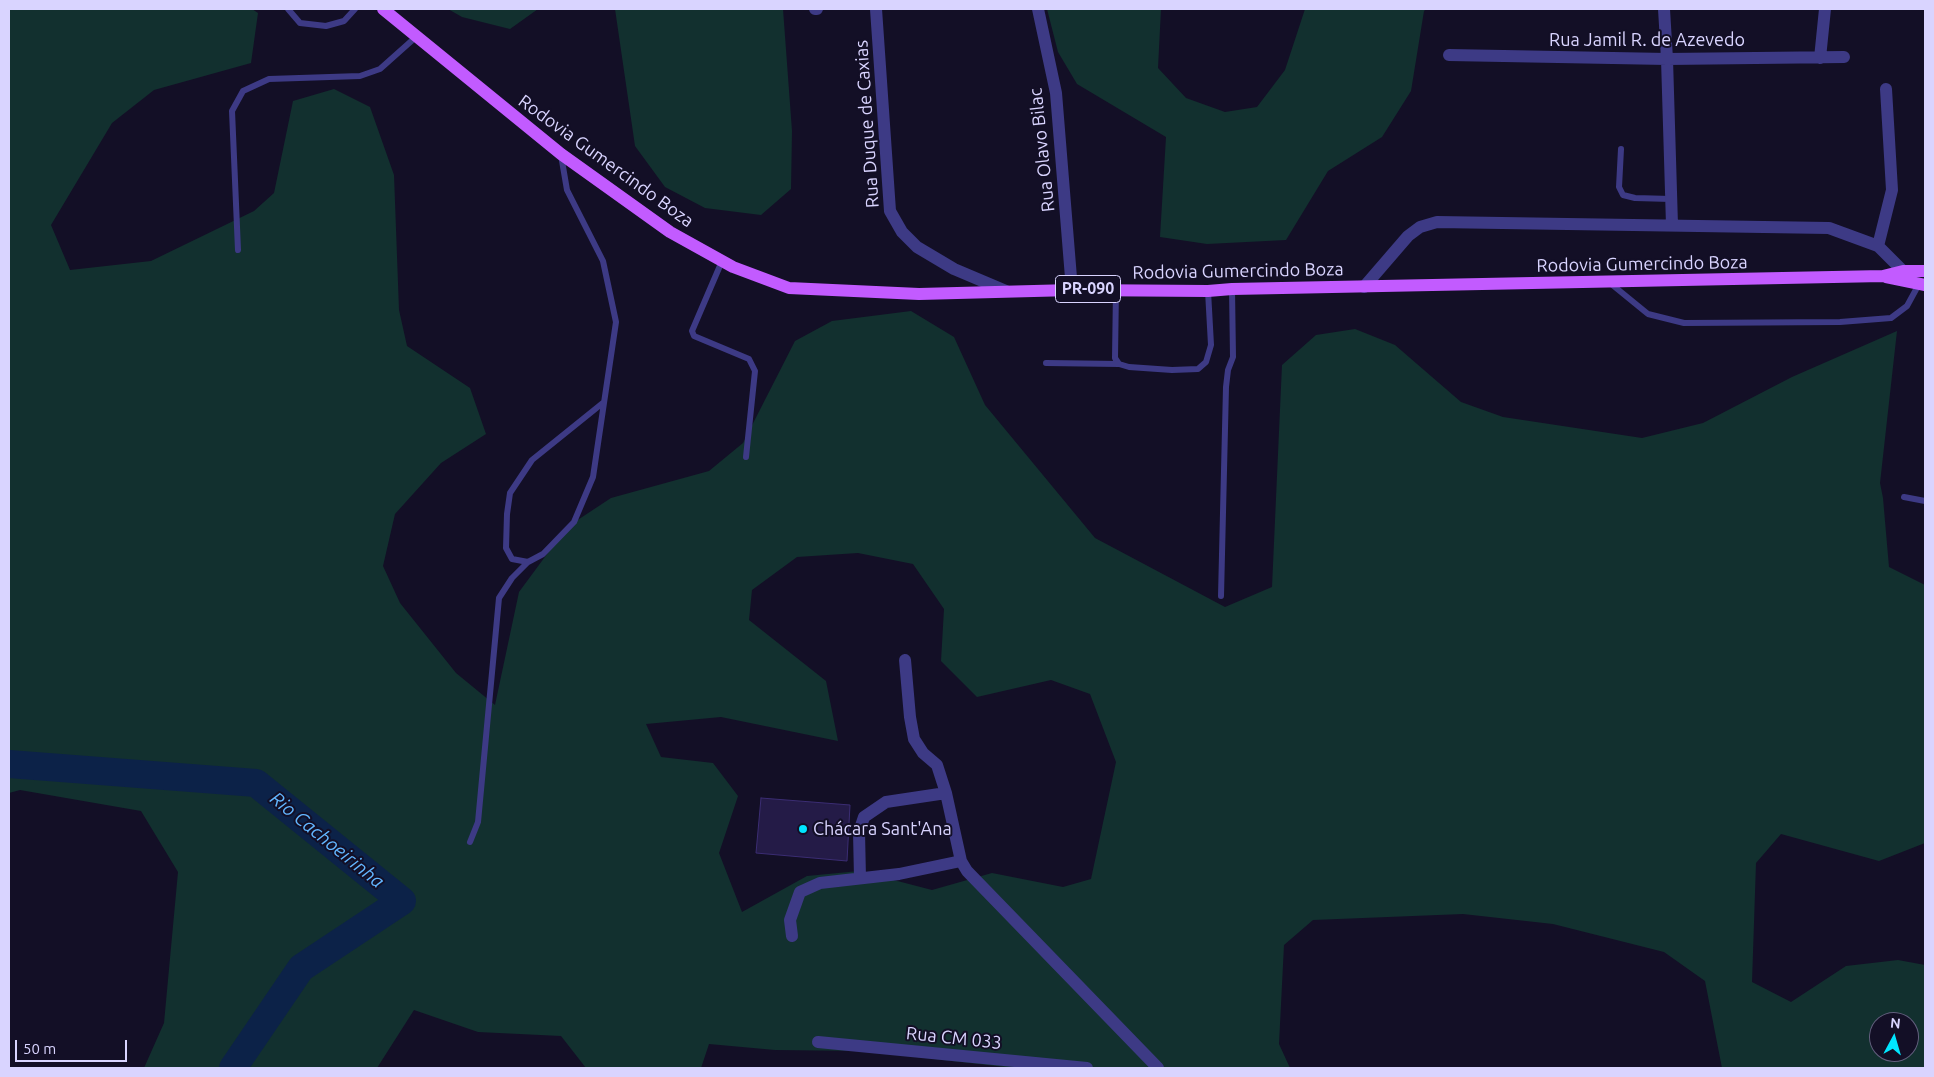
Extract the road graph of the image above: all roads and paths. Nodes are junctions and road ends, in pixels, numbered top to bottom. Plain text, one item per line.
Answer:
1 (288, 9) edge
2 (355, 9) edge
3 (383, 9) edge
4 (876, 9) edge
5 (1038, 9) edge
6 (1664, 9) edge
7 (1825, 9) edge
8 (417, 36) junction
9 (1449, 55) dead end
10 (1844, 57) dead end
11 (1820, 58) junction
12 (1667, 59) junction
13 (1886, 89) dead end
14 (1621, 149) dead end
15 (561, 154) junction
16 (1671, 199) junction
17 (1672, 225) junction
18 (1878, 246) junction
19 (238, 250) dead end
20 (722, 261) junction
21 (1925, 270) edge
22 (1903, 272) junction
23 (1883, 276) junction
24 (1610, 283) junction
25 (1922, 285) edge
26 (1364, 287) junction
27 (1116, 289) junction
28 (1232, 289) junction
29 (1072, 290) junction
30 (1006, 291) junction
31 (1208, 291) junction
32 (1046, 363) dead end
33 (1119, 364) junction
34 (604, 402) junction
35 (746, 457) dead end
36 (1904, 497) dead end
37 (1925, 501) edge
38 (528, 562) junction
39 (1221, 596) dead end
40 (905, 660) dead end
41 (946, 793) junction
42 (470, 842) dead end
43 (961, 861) junction
44 (860, 878) junction
45 (792, 936) dead end
46 (818, 1042) dead end
47 (1087, 1068) edge
48 (1158, 1068) edge

1 - 2 lane
3 - 8 main road, Rodovia Gumercindo Boza / PR-090
4 - 30 street, Rua Duque de Caxias
5 - 29 street, Rua Olavo Bilac
6 - 12 street
7 - 11 street
8 - 15 main road, Rodovia Gumercindo Boza / PR-090
8 - 19 lane
9 - 12 street, Rua Jamil R. de Azevedo
10 - 11 street, Rua Jamil R. de Azevedo
11 - 12 street, Rua Jamil R. de Azevedo
12 - 16 street
13 - 18 street
14 - 16 lane
15 - 20 main road, Rodovia Gumercindo Boza / PR-090
15 - 34 lane
16 - 17 street
17 - 18 street
17 - 26 street
18 - 22 street
20 - 30 main road, Rodovia Gumercindo Boza / PR-090
20 - 35 lane
21 - 22 main road, Rodovia Gumercindo Boza / PR-090
22 - 23 main road, Rodovia Gumercindo Boza / PR-090
23 - 24 main road, Rodovia Gumercindo Boza / PR-090
23 - 25 main road, Rodovia Gumercindo Boza / PR-090
24 - 25 lane
24 - 26 main road, Rodovia Gumercindo Boza / PR-090
26 - 28 main road, Rodovia Gumercindo Boza / PR-090
27 - 29 main road, Rodovia Gumercindo Boza / PR-090
27 - 31 main road, Rodovia Gumercindo Boza / PR-090
27 - 33 lane
28 - 31 main road, Rodovia Gumercindo Boza / PR-090
28 - 39 lane
29 - 30 main road, Rodovia Gumercindo Boza / PR-090
31 - 33 lane
32 - 33 lane
34 - 38 lane
34 - 38 lane
36 - 37 lane
38 - 42 lane
40 - 41 street
41 - 43 street
41 - 44 street
43 - 44 street
43 - 48 street
44 - 45 street
46 - 47 street, Rua CM 033

